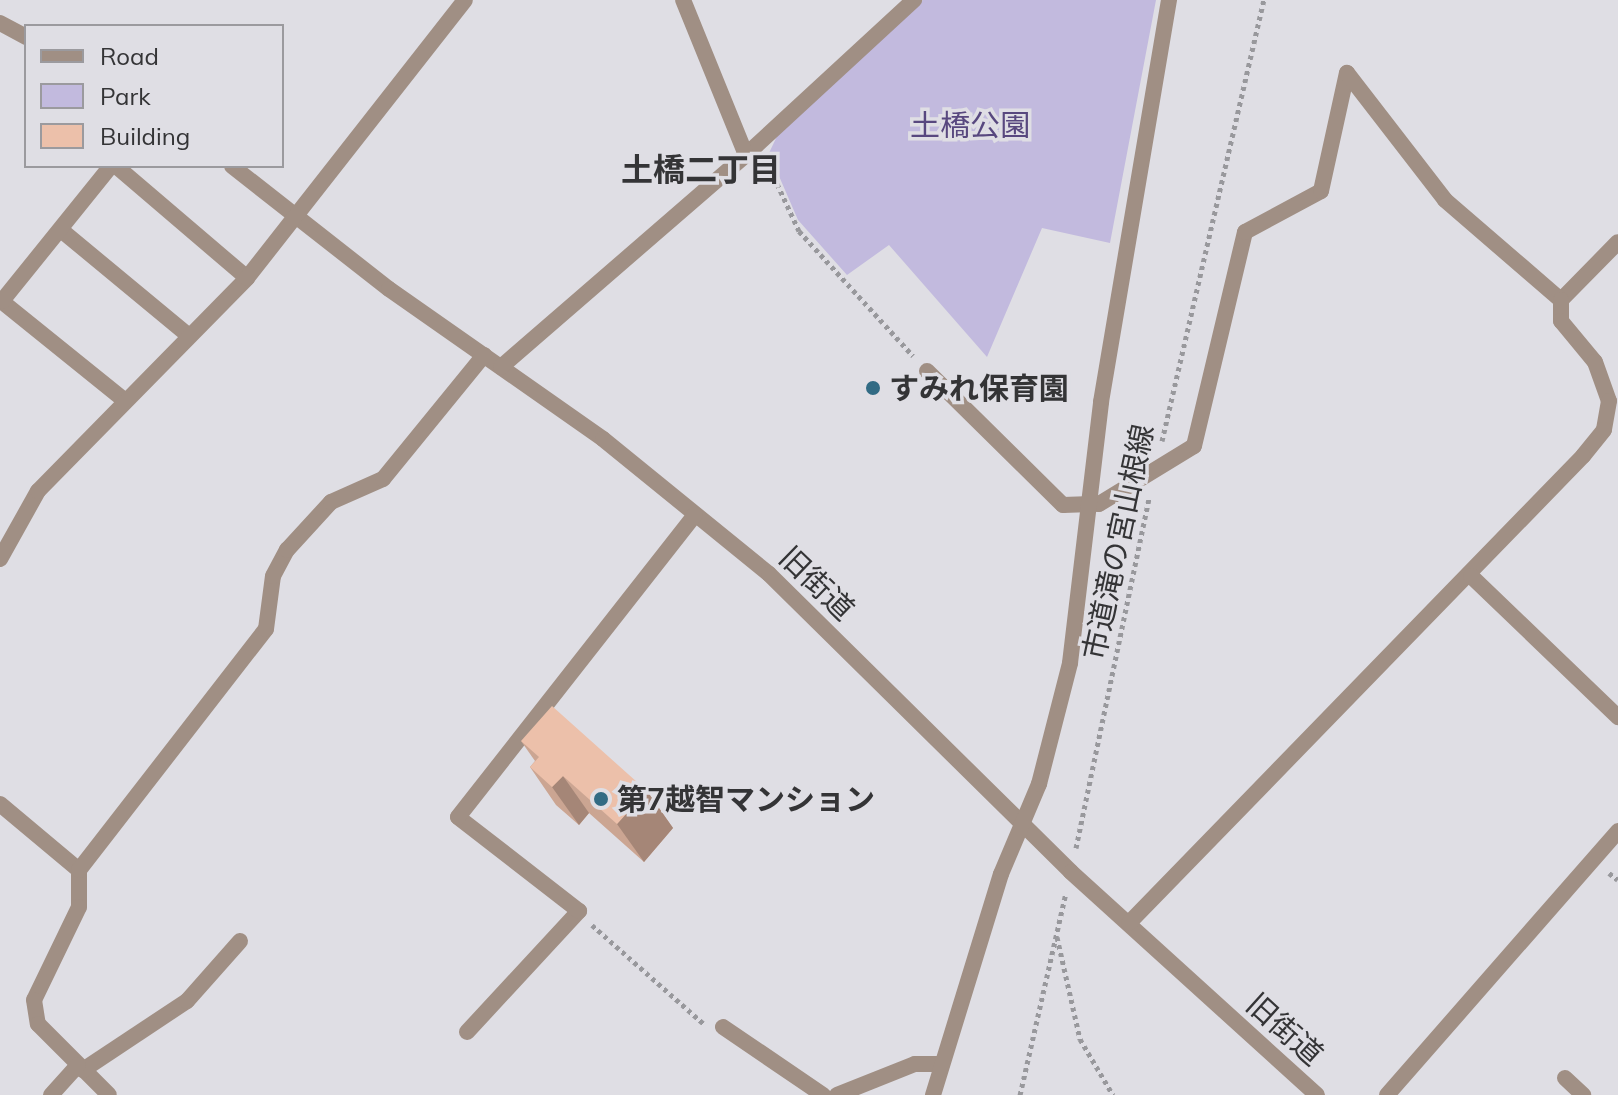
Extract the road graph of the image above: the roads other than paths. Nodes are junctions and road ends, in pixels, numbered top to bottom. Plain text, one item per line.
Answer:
1 (465, 0) edge
2 (683, 0) edge
3 (914, 0) edge
4 (1169, 0) edge
5 (0, 23) edge
6 (24, 36) edge
7 (746, 155) junction
8 (111, 168) edge
9 (115, 168) edge
10 (234, 168) edge
11 (296, 221) junction
12 (61, 230) junction
13 (1618, 242) edge
14 (247, 278) junction
15 (1561, 300) junction
16 (1, 301) edge
17 (189, 336) junction
18 (484, 355) junction
19 (501, 367) junction
20 (927, 371) road end
21 (124, 400) junction
22 (1088, 509) junction
23 (695, 515) junction
24 (0, 559) edge
25 (1471, 576) junction
26 (1618, 717) edge
27 (0, 804) edge
28 (1021, 821) junction
29 (1618, 831) edge
30 (79, 870) junction
31 (1129, 923) junction
32 (240, 941) dead end
33 (723, 1027) road end
34 (467, 1032) dead end
35 (942, 1064) junction
36 (81, 1068) junction
37 (1565, 1078) dead end
38 (51, 1095) edge
39 (109, 1095) edge
40 (823, 1095) edge
41 (837, 1095) edge
42 (933, 1095) edge
43 (1317, 1095) edge
44 (1387, 1095) edge
45 (1582, 1095) edge

1 - 11 street
2 - 7 street
3 - 7 street
4 - 22 street
5 - 6 street
7 - 19 street
8 - 12 street
9 - 14 street
10 - 11 street, 旧街道
11 - 14 street
11 - 18 street, 旧街道
12 - 16 street
12 - 17 street
13 - 15 street
14 - 17 street
15 - 22 street
15 - 25 street
16 - 21 street
17 - 21 street
18 - 19 street, 旧街道
18 - 30 street
19 - 23 street, 旧街道
20 - 22 street
21 - 24 street
22 - 28 street
23 - 28 street, 旧街道
23 - 34 street
25 - 26 street
25 - 31 street
27 - 30 street
28 - 31 street, 旧街道
28 - 35 street
29 - 44 street
30 - 36 street
31 - 43 street, 旧街道
32 - 36 street
33 - 40 street
35 - 41 street
35 - 42 street
36 - 38 street
36 - 39 street
37 - 45 street

